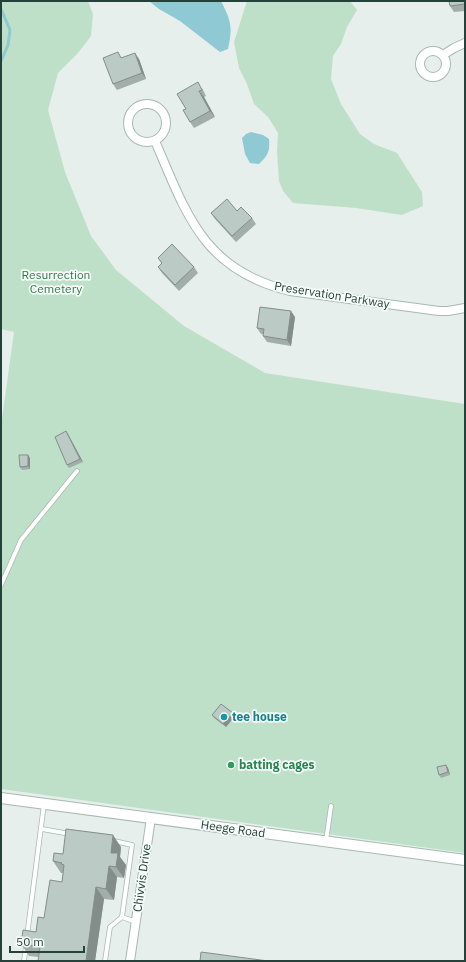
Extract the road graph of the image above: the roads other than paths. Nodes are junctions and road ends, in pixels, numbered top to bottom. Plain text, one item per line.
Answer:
1 (465, 42) edge
2 (443, 55) dead end
3 (155, 141) junction
4 (465, 308) edge
5 (76, 471) dead end
6 (1, 585) edge
7 (1, 798) edge
8 (44, 804) junction
9 (331, 806) dead end
10 (151, 818) junction
11 (42, 830) junction
12 (73, 835) edge
13 (112, 841) edge
14 (326, 842) junction
15 (465, 860) edge
16 (122, 917) junction
17 (136, 922) junction
18 (24, 961) edge
19 (105, 961) edge
20 (130, 961) edge

1 - 2 street
3 - 3 street
3 - 4 street, Preservation Parkway
5 - 6 lane
7 - 8 street, Heege Road
8 - 10 street, Heege Road
8 - 11 lane
9 - 14 lane
10 - 14 street, Heege Road
10 - 17 street, Chivvis Drive
11 - 12 lane
11 - 18 lane
13 - 16 lane
14 - 15 street, Heege Road
16 - 17 lane
16 - 19 lane
17 - 20 street, Chivvis Drive

